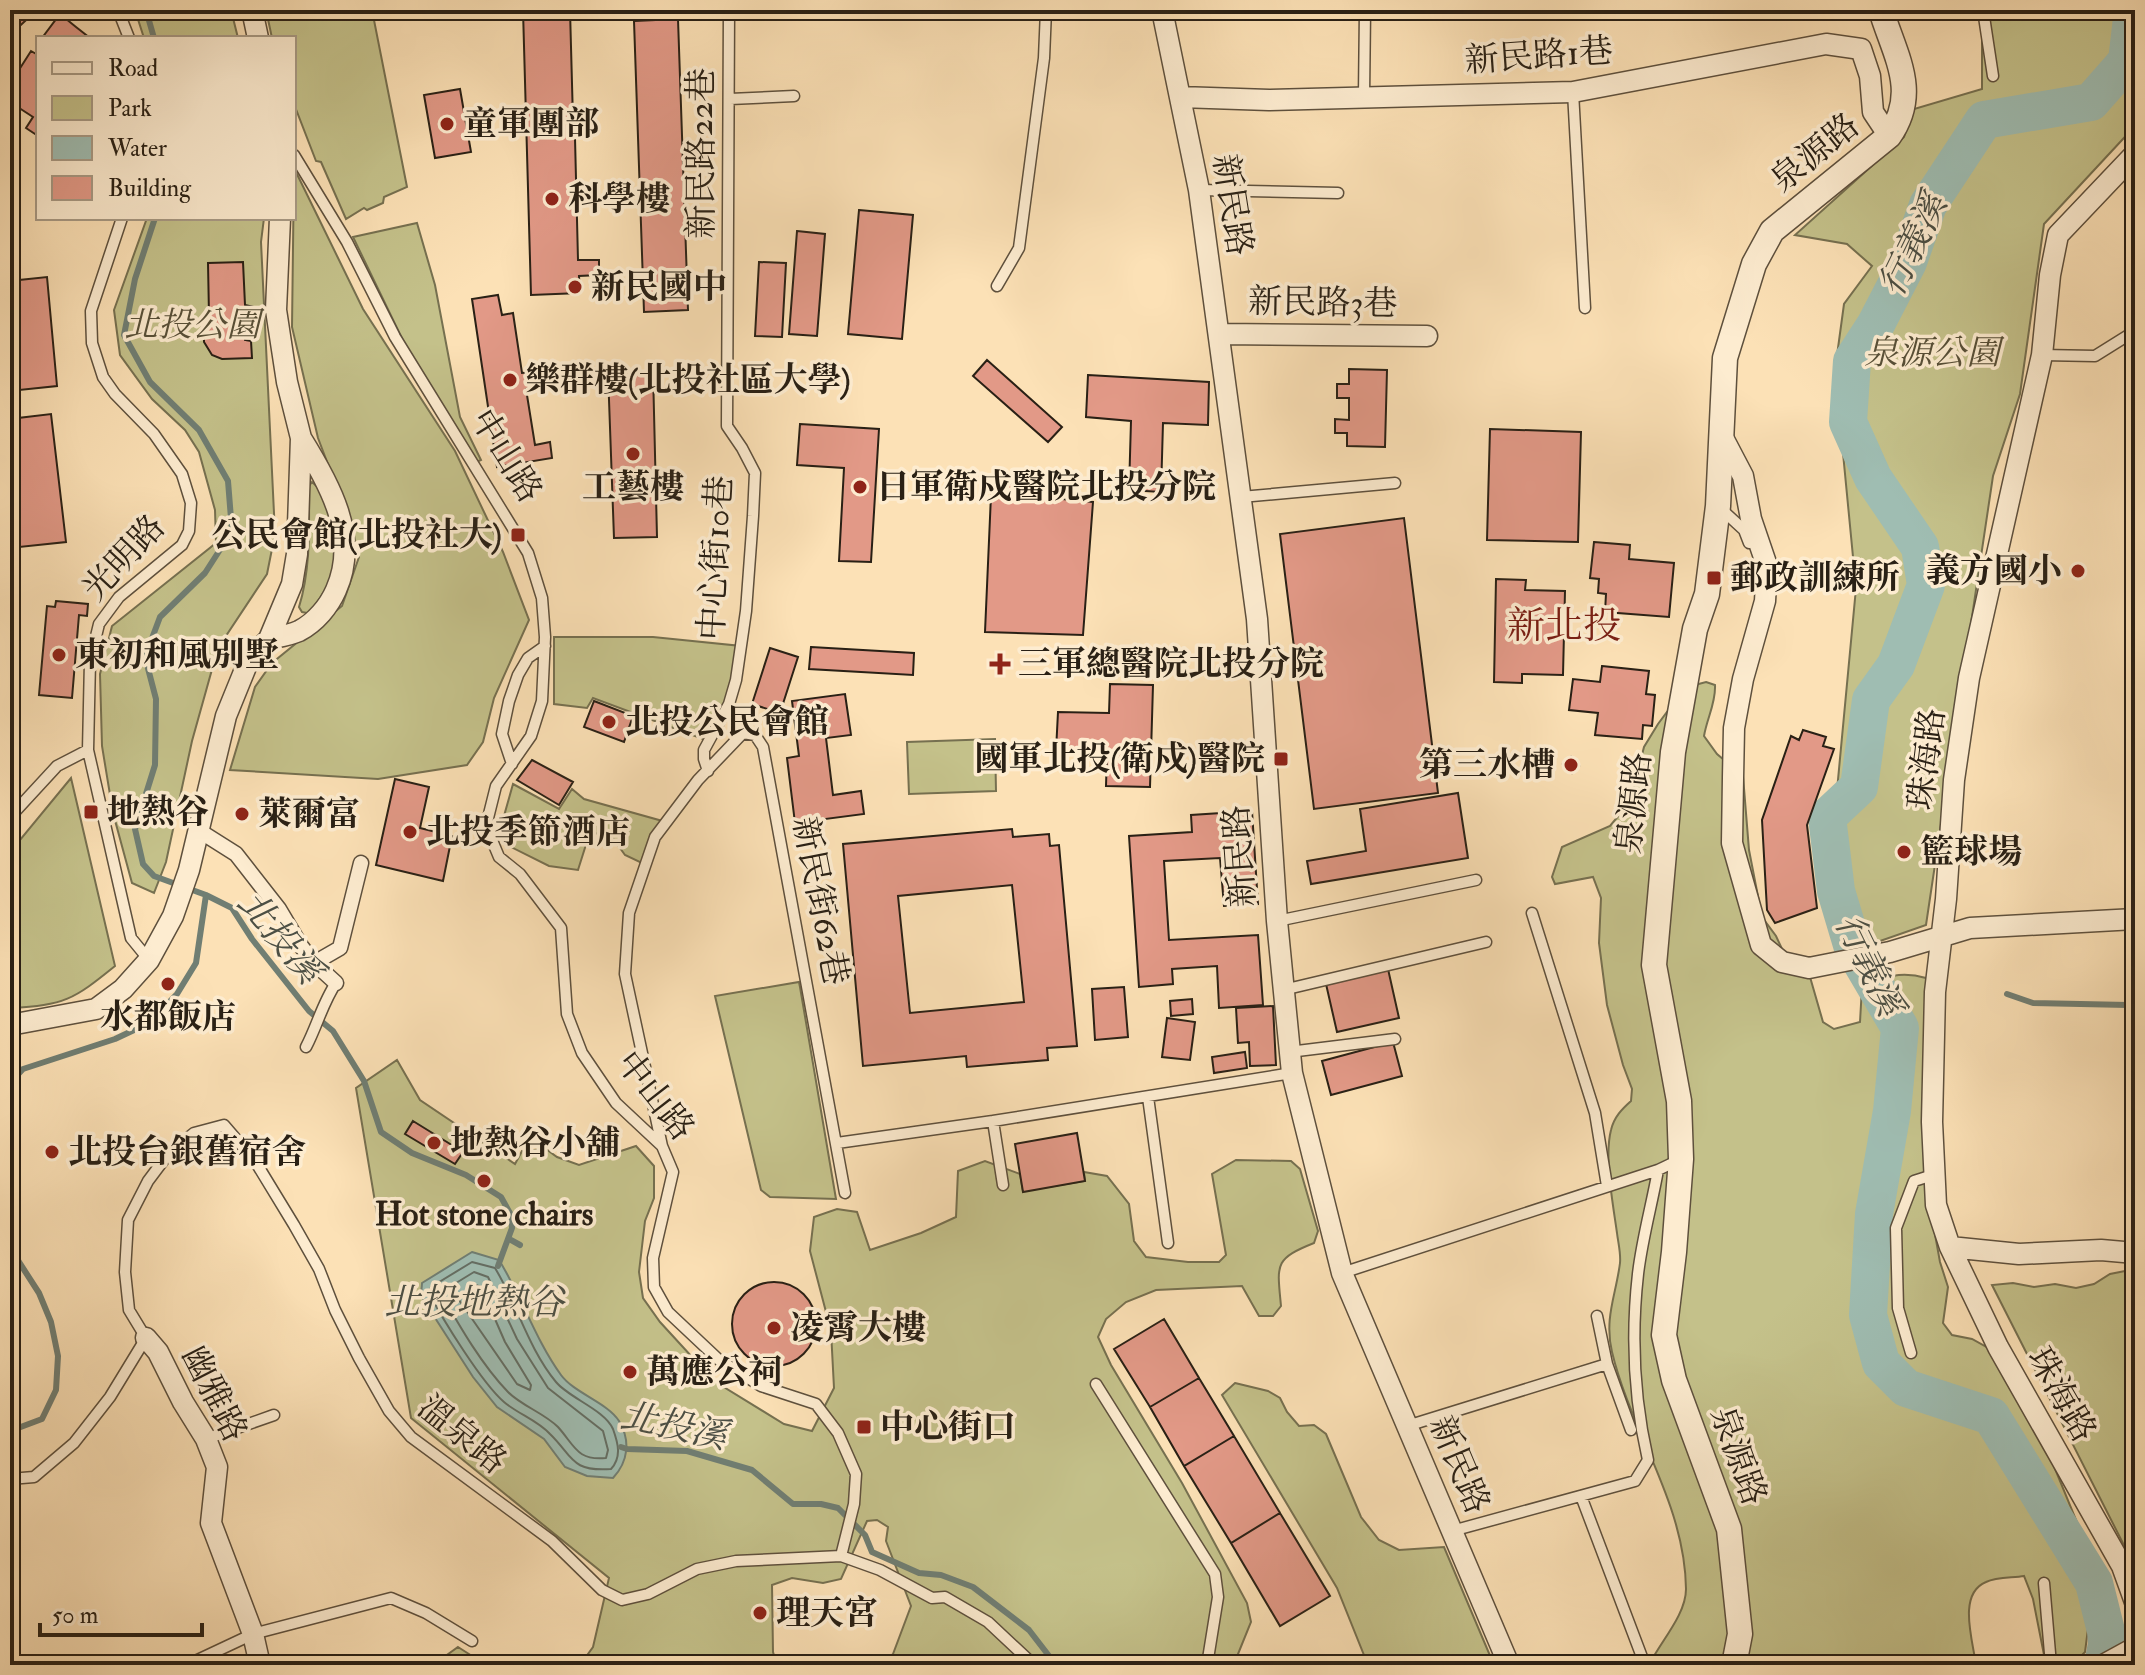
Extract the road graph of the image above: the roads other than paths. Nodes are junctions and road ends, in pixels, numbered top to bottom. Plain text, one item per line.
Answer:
1 (118, 10) edge
2 (252, 10) edge
3 (729, 10) edge
4 (1046, 10) edge
5 (1162, 10) edge
6 (1365, 10) edge
7 (1881, 10) edge
8 (1983, 10) edge
9 (128, 36) edge
10 (258, 36) edge
11 (1993, 76) dead end
12 (1573, 92) junction
13 (794, 96) dead end
14 (1364, 96) junction
15 (1180, 97) junction
16 (730, 99) junction
17 (1889, 136) junction
18 (2135, 154) edge
19 (296, 158) edge
20 (1199, 190) junction
21 (1338, 193) dead end
22 (121, 220) edge
23 (280, 220) edge
24 (997, 286) dead end
25 (1585, 308) dead end
26 (2135, 331) edge
27 (1219, 334) junction
28 (1427, 336) dead end
29 (729, 345) joint
30 (2042, 355) junction
31 (1721, 434) junction
32 (301, 438) junction
33 (1395, 483) dead end
34 (1241, 497) junction
35 (1718, 506) junction
36 (1766, 588) junction
37 (269, 639) junction
38 (545, 646) junction
39 (88, 750) junction
40 (512, 764) junction
41 (708, 771) junction
42 (10, 817) edge
43 (198, 830) junction
44 (361, 863) dead end
45 (1476, 880) dead end
46 (1532, 913) dead end
47 (2135, 919) edge
48 (1277, 921) junction
49 (1941, 936) junction
50 (1486, 942) dead end
51 (149, 960) junction
52 (314, 963) junction
53 (336, 983) joint
54 (1283, 990) junction
55 (11, 1023) edge
56 (1395, 1039) dead end
57 (306, 1047) dead end
58 (1289, 1052) junction
59 (1292, 1073) junction
60 (1148, 1097) junction
61 (993, 1121) junction
62 (837, 1143) junction
63 (662, 1146) junction
64 (1681, 1159) junction
65 (1658, 1170) junction
66 (1936, 1174) junction
67 (1003, 1185) dead end
68 (1607, 1186) junction
69 (845, 1193) dead end
70 (1168, 1243) dead end
71 (1950, 1247) junction
72 (2135, 1253) edge
73 (1342, 1273) junction
74 (1597, 1316) dead end
75 (146, 1338) junction
76 (1911, 1353) dead end
77 (1607, 1364) junction
78 (1096, 1384) dead end
79 (274, 1415) dead end
80 (1407, 1426) junction
81 (1631, 1430) dead end
82 (206, 1439) junction
83 (10, 1479) edge
84 (1581, 1496) junction
85 (1452, 1531) junction
86 (841, 1556) junction
87 (2044, 1583) dead end
88 (2135, 1602) edge
89 (253, 1634) junction
90 (472, 1641) dead end
91 (2135, 1642) edge
92 (187, 1665) edge
93 (260, 1665) edge
94 (1034, 1665) edge
95 (1207, 1665) edge
96 (1509, 1665) edge
97 (1645, 1665) edge
98 (1734, 1665) edge
99 (2051, 1665) edge
100 (2093, 1665) edge

1 - 9 lane
2 - 10 street
3 - 16 lane, 新民路22巷
4 - 24 lane
5 - 15 street, 新民路
6 - 14 lane
7 - 17 street, 泉源路
8 - 11 lane
12 - 14 street, 新民路1巷
12 - 17 street, 新民路1巷
12 - 25 lane
13 - 16 lane
14 - 15 street, 新民路1巷
15 - 20 street, 新民路
16 - 29 lane, 新民路22巷
17 - 31 street, 泉源路
18 - 30 street, 珠海路
19 - 38 lane, 中山路
20 - 21 lane
20 - 27 street, 新民路
22 - 39 lane, 光明路
23 - 32 street
26 - 30 lane
27 - 28 street, 新民路3巷
27 - 34 street, 新民路
29 - 41 lane, 中心街10巷
30 - 49 street, 珠海路
31 - 35 street, 泉源路
31 - 36 street
32 - 37 street
32 - 37 street
33 - 34 lane
34 - 48 street, 新民路
35 - 36 lane
35 - 64 street, 泉源路
36 - 49 street
37 - 43 street
38 - 40 lane, 中山路
38 - 40 lane
39 - 42 lane
39 - 51 lane, 光明路
40 - 63 lane, 中山路
41 - 62 lane, 新民街62巷
41 - 63 lane
43 - 51 street
43 - 52 street
44 - 52 street
45 - 48 lane
46 - 68 lane
47 - 49 street
48 - 54 street, 新民路
49 - 66 street, 珠海路
50 - 54 lane
51 - 55 street
52 - 53 street
53 - 57 lane
54 - 58 street, 新民路
56 - 58 lane
58 - 59 street, 新民路
59 - 60 lane
59 - 73 street, 新民路
60 - 61 lane
60 - 70 lane
61 - 62 lane
61 - 67 lane
62 - 69 lane
63 - 86 lane, 中山路
64 - 65 lane
64 - 98 street, 泉源路
65 - 68 lane
65 - 84 lane
66 - 71 street, 珠海路
66 - 76 lane
68 - 73 lane
71 - 72 street
71 - 88 street, 珠海路
73 - 80 street, 新民路
74 - 77 lane
75 - 82 street, 幽雅路
75 - 83 lane
75 - 86 lane, 溫泉路
77 - 80 lane
77 - 81 lane
78 - 95 lane
79 - 82 lane
80 - 85 street, 新民路
82 - 89 street, 幽雅路
84 - 85 lane
84 - 97 lane
85 - 96 street, 新民路
86 - 94 lane, 溫泉路
87 - 99 lane
89 - 90 lane
89 - 92 lane
89 - 93 street, 幽雅路
91 - 100 lane

